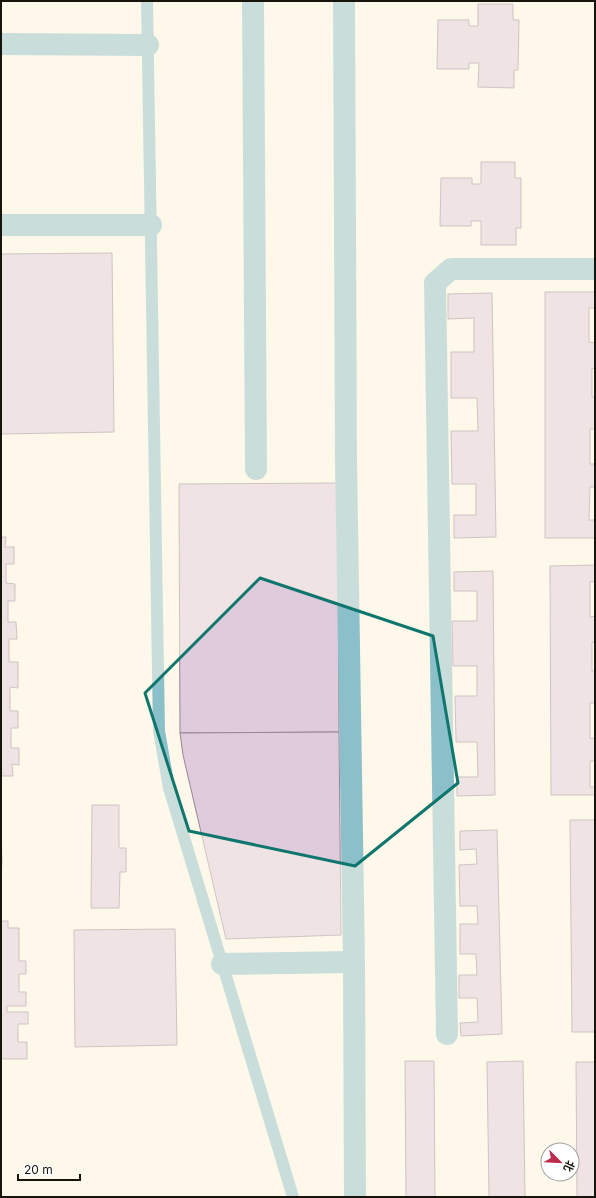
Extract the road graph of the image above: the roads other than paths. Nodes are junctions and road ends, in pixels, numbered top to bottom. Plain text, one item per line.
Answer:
1 (147, 1) edge
2 (253, 1) edge
3 (344, 1) edge
4 (1, 44) edge
5 (148, 44) junction
6 (1, 225) edge
7 (151, 225) junction
8 (595, 269) edge
9 (256, 469) dead end
10 (354, 962) junction
11 (222, 964) junction
12 (447, 1034) dead end
13 (293, 1197) edge
14 (355, 1197) edge

1 - 5 lane
2 - 9 street
3 - 10 street
4 - 5 street
5 - 7 lane
6 - 7 street
7 - 11 lane
8 - 12 street
10 - 11 street
10 - 14 street
11 - 13 lane

